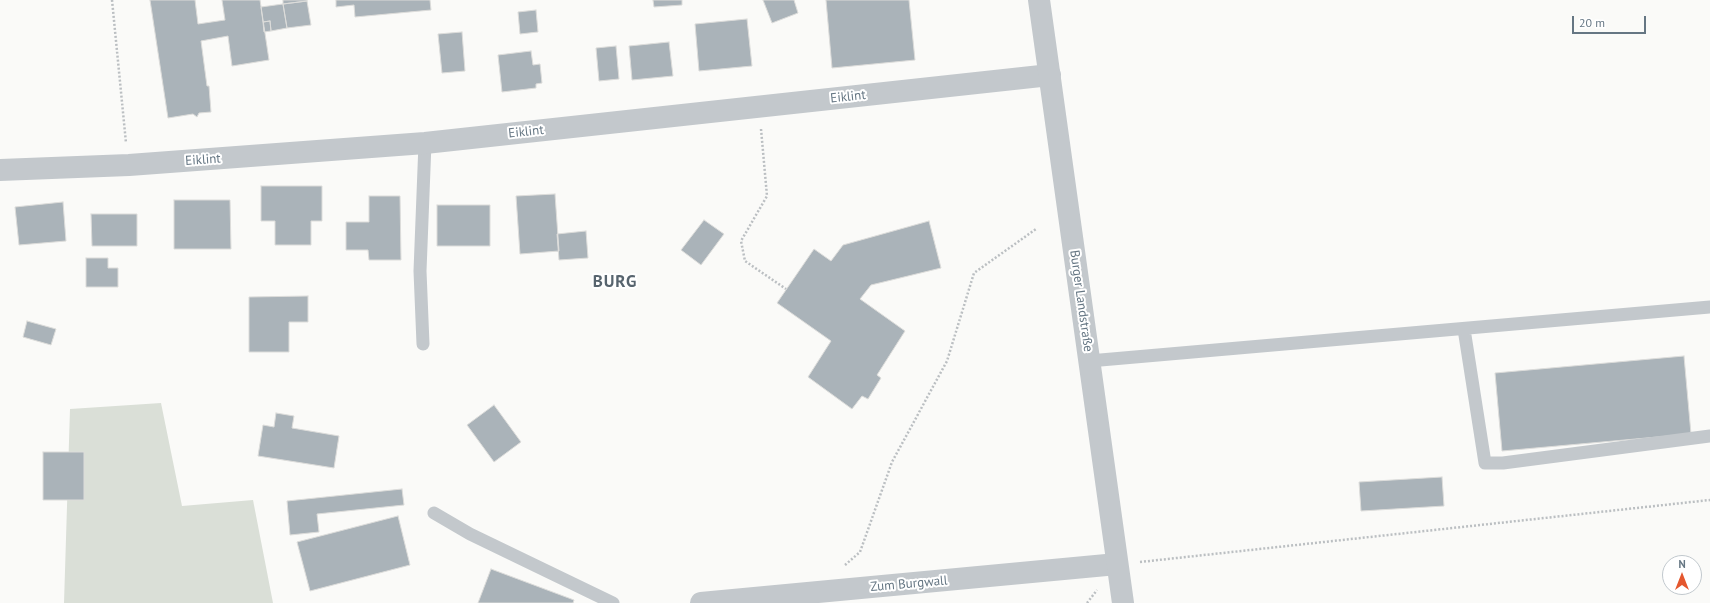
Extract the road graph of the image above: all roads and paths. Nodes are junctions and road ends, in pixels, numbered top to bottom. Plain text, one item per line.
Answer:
1 (112, 0) edge
2 (1039, 0) edge
3 (1050, 75) junction
4 (759, 107) junction
5 (425, 143) junction
6 (129, 165) junction
7 (0, 170) edge
8 (1036, 229) dead end
9 (786, 289) dead end
10 (1710, 307) edge
11 (1464, 329) junction
12 (423, 344) dead end
13 (1090, 361) junction
14 (1710, 436) edge
15 (1710, 500) edge
16 (434, 513) dead end
17 (1117, 564) junction
18 (842, 567) dead end
19 (613, 603) edge
20 (701, 603) edge
21 (1123, 603) edge

1 - 6 path
2 - 3 street, Burger Landstraße
3 - 4 street, Eiklint
3 - 13 street, Burger Landstraße
4 - 5 street, Eiklint
4 - 9 path
5 - 6 street, Eiklint
5 - 12 lane
6 - 7 street, Eiklint
8 - 18 path
10 - 11 lane
11 - 13 lane
11 - 14 lane
13 - 17 street, Burger Landstraße
15 - 17 path
16 - 19 lane
17 - 20 street, Zum Burgwall
17 - 21 street, Burger Landstraße

